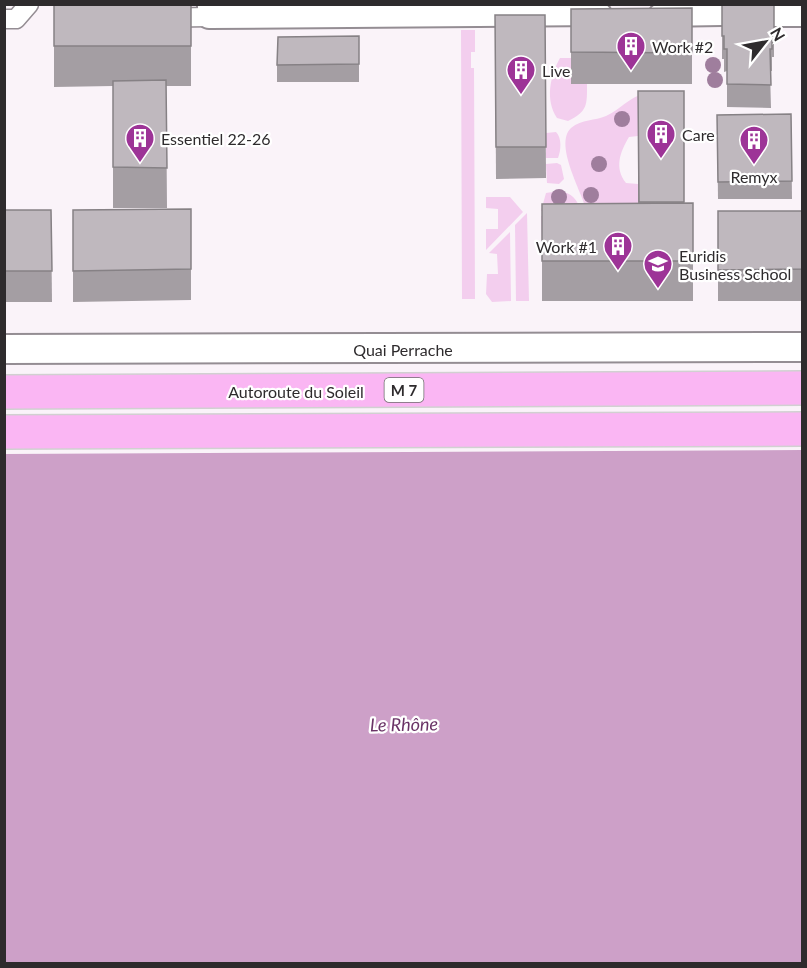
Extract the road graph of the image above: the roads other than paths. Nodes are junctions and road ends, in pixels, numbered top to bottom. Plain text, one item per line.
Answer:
1 (29, 4) edge
2 (128, 4) edge
3 (407, 10) edge
4 (209, 11) edge
5 (722, 14) edge
6 (774, 15) edge
7 (802, 15) edge
8 (4, 19) edge
9 (802, 347) edge
10 (4, 349) edge
11 (802, 388) edge
12 (4, 392) edge
13 (802, 429) edge
14 (4, 432) edge

1 - 8 street
2 - 4 street
3 - 4 street
3 - 5 street
6 - 7 street
9 - 10 street, Quai Perrache
11 - 12 highway, Autoroute du Soleil / M 7
13 - 14 highway

